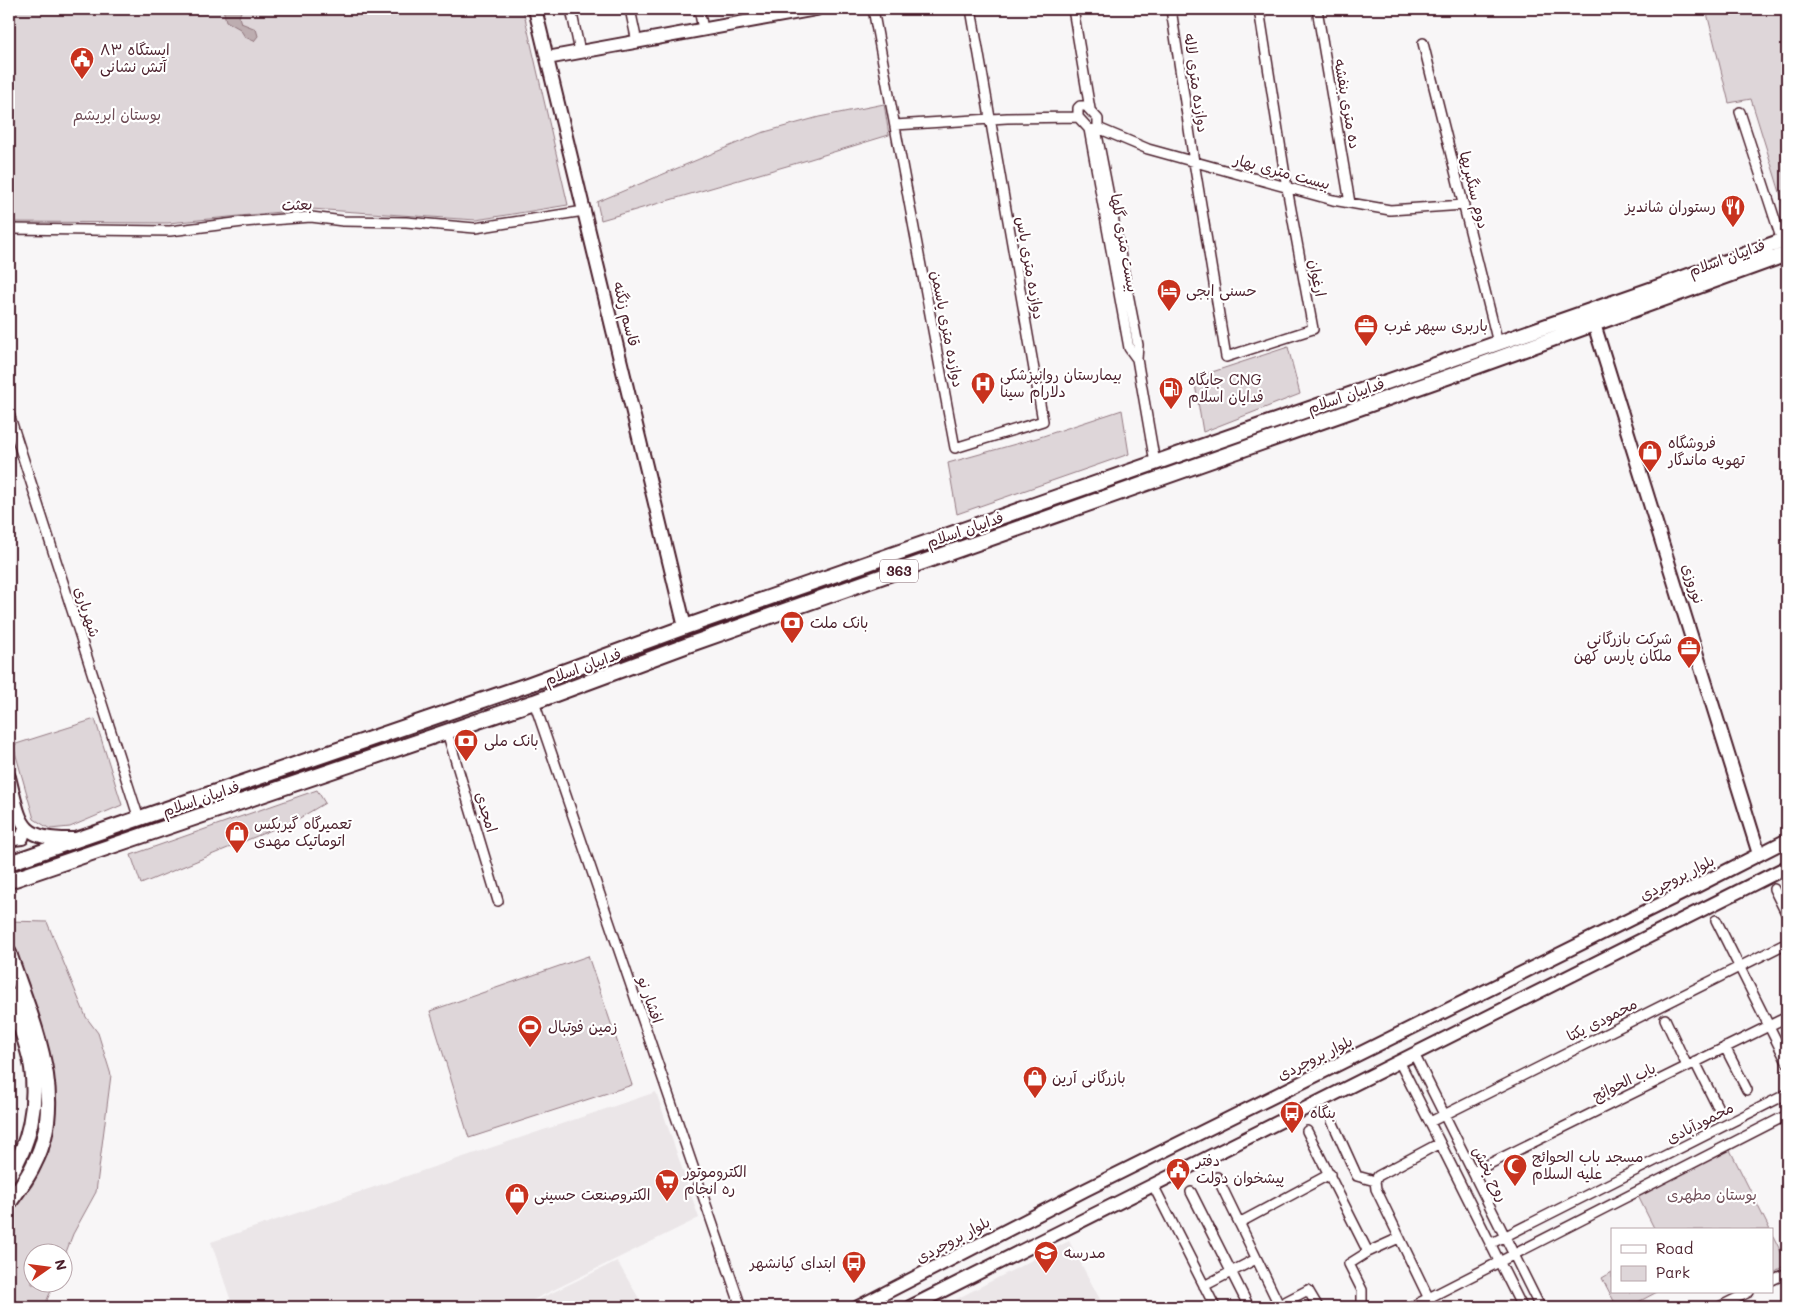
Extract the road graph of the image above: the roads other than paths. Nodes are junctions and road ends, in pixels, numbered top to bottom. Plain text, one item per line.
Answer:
1 (536, 9) edge
2 (571, 9) edge
3 (630, 9) edge
4 (699, 9) edge
5 (816, 9) edge
6 (873, 9) edge
7 (971, 9) edge
8 (1073, 9) edge
9 (1171, 9) edge
10 (1259, 9) edge
11 (1317, 9) edge
12 (769, 13) edge
13 (703, 29) junction
14 (637, 42) junction
15 (1423, 43) dead end
16 (580, 52) junction
17 (547, 58) junction
18 (1090, 109) junction
19 (1740, 112) dead end
20 (1078, 117) junction
21 (990, 119) junction
22 (895, 124) junction
23 (1094, 129) junction
24 (1194, 162) junction
25 (1287, 188) junction
26 (1350, 203) junction
27 (1464, 205) junction
28 (584, 211) junction
29 (9, 229) edge
30 (1785, 245) edge
31 (1594, 324) junction
32 (1269, 343) joint
33 (1498, 343) junction
34 (9, 414) edge
35 (1043, 421) joint
36 (1155, 463) junction
37 (685, 627) junction
38 (534, 702) junction
39 (447, 732) junction
40 (9, 777) edge
41 (139, 819) junction
42 (25, 829) junction
43 (9, 834) edge
44 (83, 838) junction
45 (1787, 840) edge
46 (1759, 854) junction
47 (9, 863) edge
48 (1787, 867) edge
49 (9, 881) edge
50 (1774, 889) dead end
51 (498, 901) dead end
52 (1787, 915) edge
53 (1716, 920) dead end
54 (1787, 943) edge
55 (9, 954) edge
56 (1740, 967) junction
57 (9, 994) edge
58 (1787, 1017) edge
59 (1665, 1020) dead end
60 (1769, 1026) junction
61 (1725, 1047) junction
62 (1414, 1054) junction
63 (1399, 1061) junction
64 (1787, 1062) edge
65 (1691, 1064) junction
66 (1747, 1090) dead end
67 (1787, 1094) edge
68 (1717, 1106) dead end
69 (1445, 1115) junction
70 (1787, 1115) edge
71 (1332, 1121) dead end
72 (1430, 1122) junction
73 (1307, 1131) dead end
74 (1440, 1143) junction
75 (1473, 1172) junction
76 (1330, 1174) junction
77 (9, 1175) edge
78 (1217, 1177) dead end
79 (1376, 1181) junction
80 (1153, 1185) junction
81 (1191, 1192) dead end
82 (9, 1203) edge
83 (1238, 1223) junction
84 (1505, 1236) junction
85 (1399, 1238) junction
86 (1490, 1244) junction
87 (1368, 1252) junction
88 (1514, 1255) junction
89 (1256, 1259) junction
90 (1500, 1262) junction
91 (1231, 1272) junction
92 (1787, 1273) edge
93 (1774, 1279) edge
94 (910, 1282) junction
95 (1204, 1286) junction
96 (1745, 1294) edge
97 (1428, 1298) junction
98 (918, 1305) edge
99 (741, 1307) edge
100 (858, 1307) edge
101 (1215, 1307) edge
102 (1249, 1307) edge
103 (1318, 1307) edge
104 (1362, 1307) edge
105 (1411, 1307) edge
106 (1433, 1307) edge
107 (1522, 1307) edge
108 (1540, 1307) edge
109 (1719, 1307) edge

1 - 17 main road, قاسم زنگنه
2 - 16 street
3 - 14 street
4 - 13 street
5 - 12 main road
6 - 22 street
7 - 21 street, دوازده متری یاس
8 - 18 street
9 - 24 street, دوازده متری لاله
10 - 25 street
11 - 26 street, ده متری بنفشه
12 - 13 main road
13 - 14 main road
14 - 16 main road
15 - 27 street, دوم سنگبریها
16 - 17 main road
17 - 28 main road, قاسم زنگنه
18 - 20 street
18 - 23 street, بیست متری گلها
19 - 30 street
20 - 21 street
20 - 23 street
21 - 22 street
21 - 35 street, دوازده متری یاس
22 - 35 street, دوازده متری یاسمن
23 - 24 street, بیست متری بهار
23 - 36 street, بیست متری گلها
24 - 25 street, بیست متری بهار
24 - 32 street, دوازده متری لاله
25 - 26 street, بیست متری بهار
25 - 32 street, ارغوان
26 - 27 street, بیست متری بهار
27 - 33 street, دوم سنگبریها
28 - 29 street, بعثت
28 - 37 main road, قاسم زنگنه
30 - 31 main road, فداییان اسلام / 363
30 - 33 main road, فداییان اسلام / 363
31 - 38 main road, فداییان اسلام / 363
31 - 46 main road, نوروزی
33 - 36 main road, فداییان اسلام / 363
34 - 41 street, شهریاری
36 - 37 main road, فداییان اسلام / 363
37 - 41 main road, فداییان اسلام / 363
38 - 39 main road, فداییان اسلام / 363
38 - 99 street, افشار نو
39 - 49 main road, فداییان اسلام / 363
39 - 51 street, امجدی
40 - 42 main road
41 - 44 main road, فداییان اسلام / 363
42 - 43 main road
42 - 44 main road
44 - 47 main road, فداییان اسلام / 363
45 - 46 main road, بلوار بروجردی
46 - 94 main road, بلوار بروجردی
48 - 62 main road
50 - 52 street
53 - 56 street
54 - 56 street, محمودی یکتا
55 - 82 main road
56 - 60 street
56 - 69 street, محمودی یکتا
57 - 77 main road
58 - 60 street, باب الحوائج
59 - 65 street
60 - 61 street, باب الحوائج
60 - 64 street
61 - 65 street, باب الحوائج
61 - 66 street
62 - 63 main road
62 - 69 street, روح بخش
63 - 72 street, روح بخش
63 - 80 main road
65 - 68 street
65 - 75 street, باب الحوائج
67 - 84 street, محمودآبادی
69 - 72 street, محمودی یکتا
69 - 75 street, روح بخش
70 - 88 street
71 - 79 street
72 - 74 street, روح بخش
73 - 76 street
74 - 79 street
74 - 86 street, روح بخش
75 - 84 street, روح بخش
76 - 83 street
76 - 87 street
78 - 83 street
79 - 85 street
80 - 95 street
80 - 98 main road
81 - 91 street
83 - 89 street
84 - 86 street, محمودآبادی
84 - 88 street, روح بخش
85 - 87 street
85 - 97 street
86 - 90 street, روح بخش
87 - 104 street
88 - 90 street
88 - 108 street, روح بخش
89 - 91 street
89 - 103 street
90 - 97 street
90 - 107 street, روح بخش
91 - 95 street
91 - 102 street
92 - 93 street
94 - 98 main road
94 - 100 main road, بلوار بروجردی
95 - 101 street
96 - 109 street
97 - 105 street
97 - 106 street

